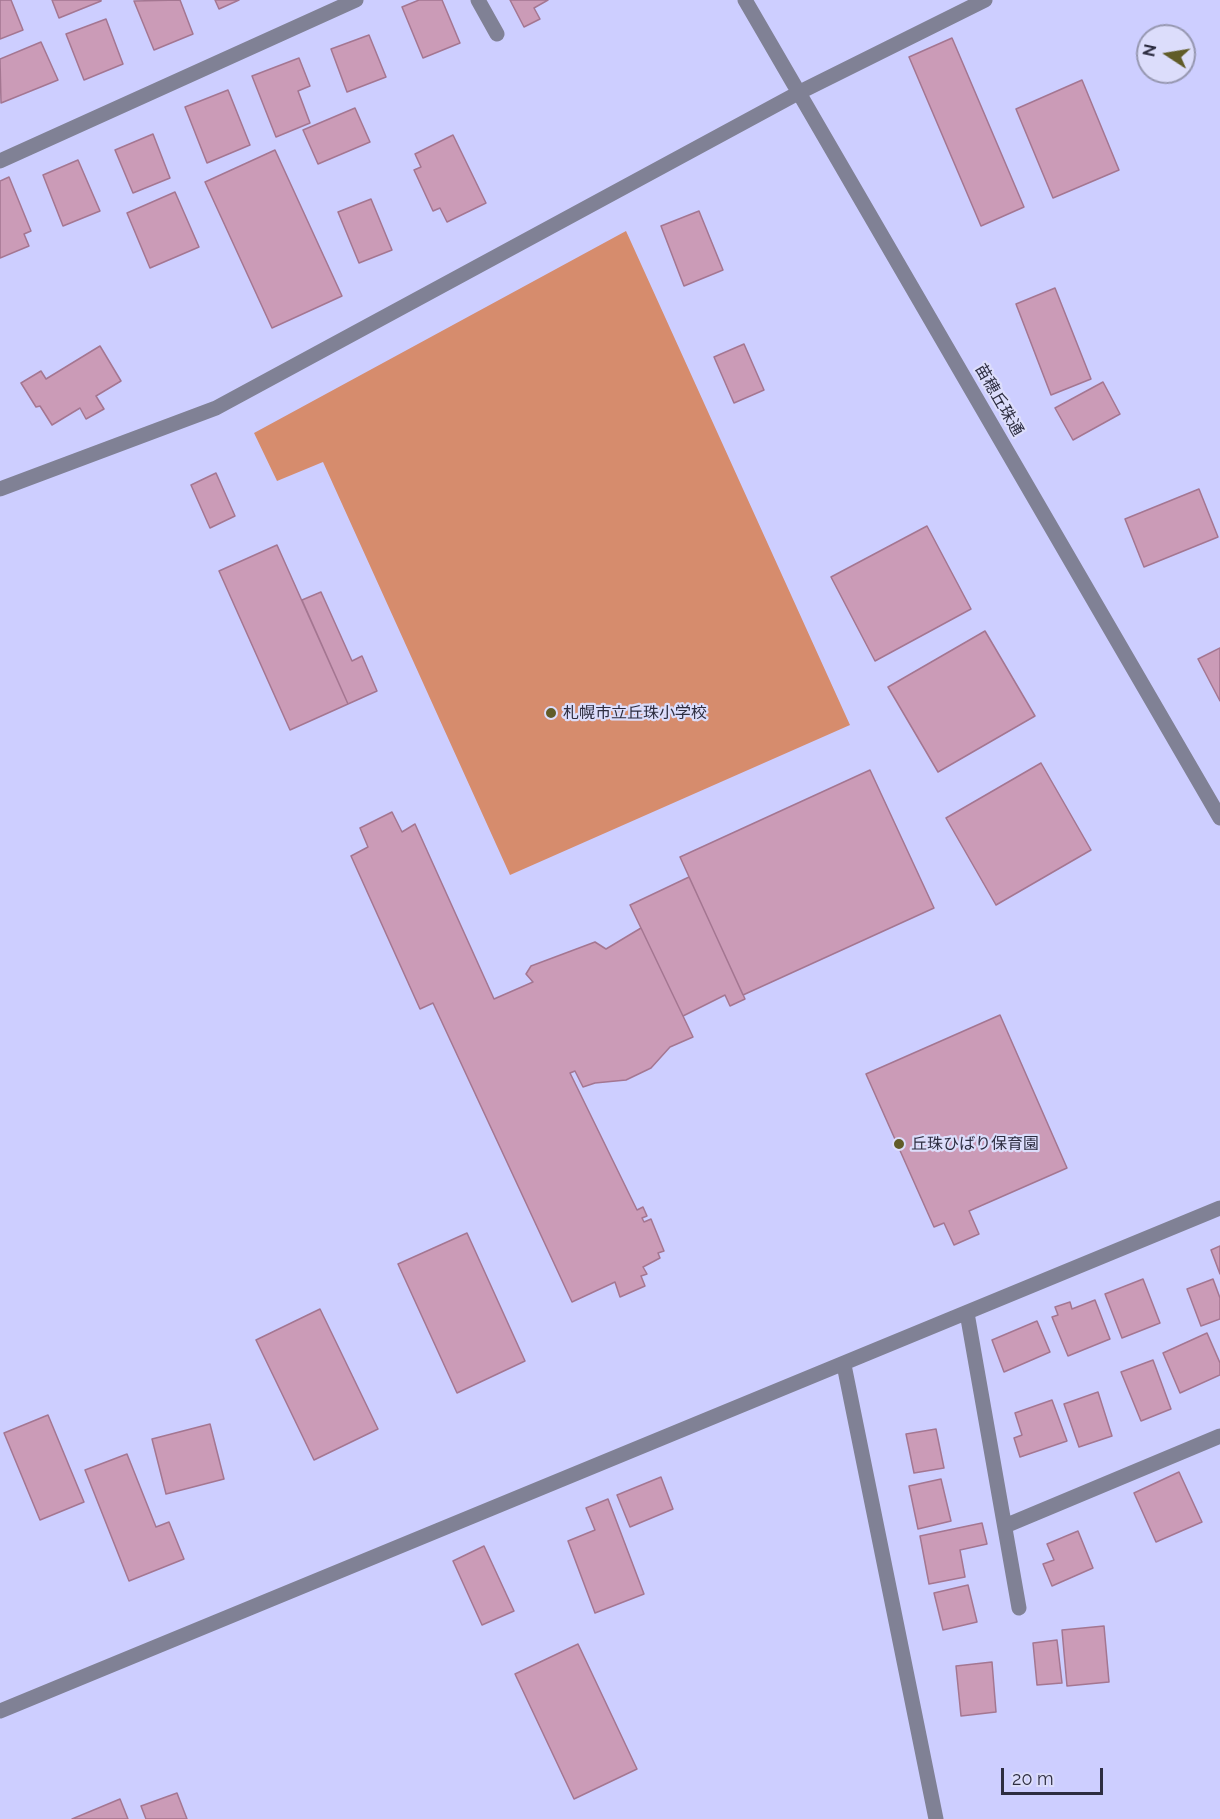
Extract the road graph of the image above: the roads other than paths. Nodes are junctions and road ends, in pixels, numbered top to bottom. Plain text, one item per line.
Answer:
1 (356, 0) edge
2 (478, 0) edge
3 (745, 0) edge
4 (985, 0) edge
5 (496, 34) dead end
6 (800, 92) junction
7 (0, 161) edge
8 (0, 489) edge
9 (1220, 818) edge
10 (1220, 1208) edge
11 (966, 1313) junction
12 (844, 1365) junction
13 (1220, 1436) edge
14 (1005, 1526) junction
15 (1019, 1608) dead end
16 (0, 1711) edge
17 (936, 1819) edge

1 - 7 street
2 - 5 street
3 - 6 street, 苗穂丘珠通
4 - 6 street
6 - 8 street
6 - 9 street, 苗穂丘珠通
10 - 11 street
11 - 12 street
11 - 14 street
12 - 16 street
12 - 17 street
13 - 14 street
14 - 15 street

